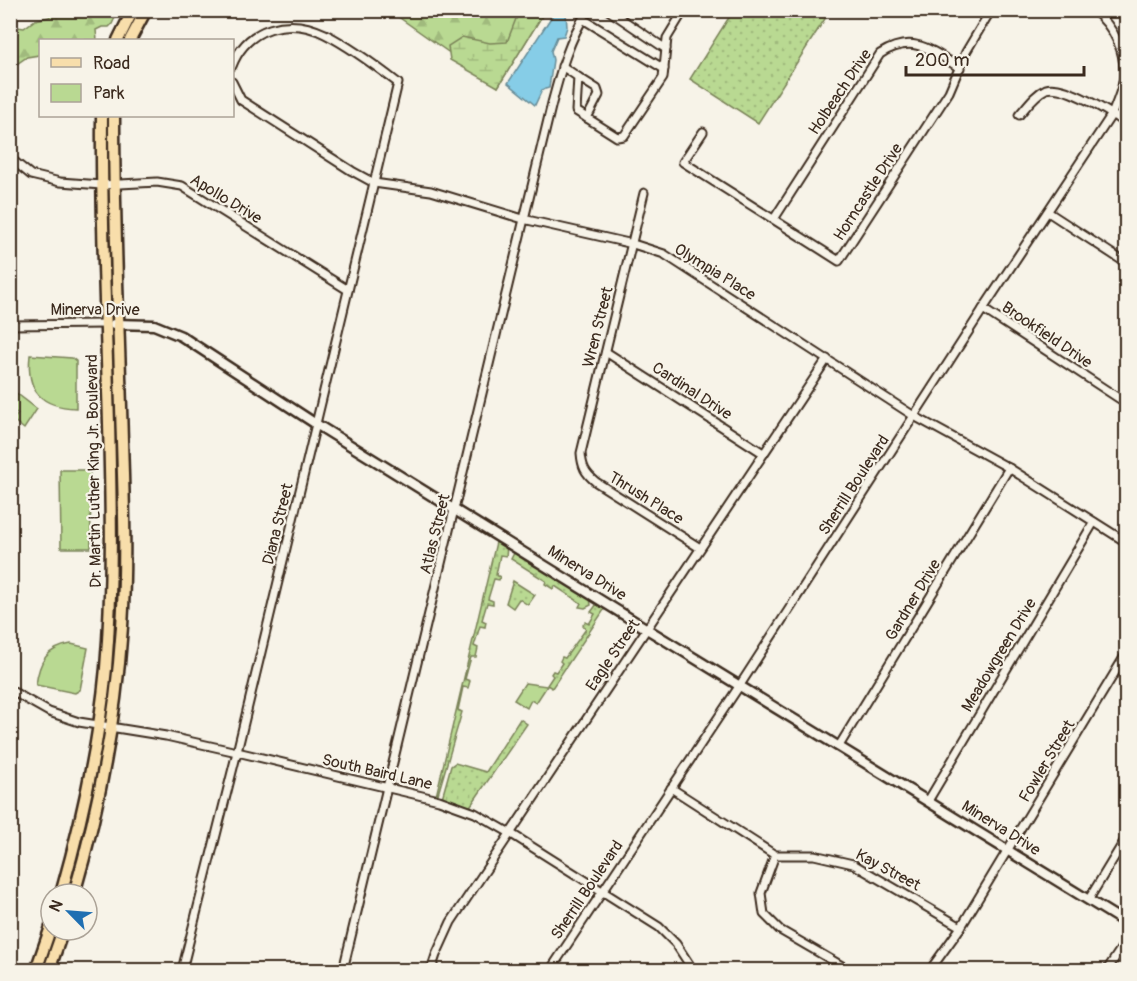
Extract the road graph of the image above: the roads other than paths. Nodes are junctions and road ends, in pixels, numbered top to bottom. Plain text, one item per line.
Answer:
1 (133, 10) edge
2 (145, 10) edge
3 (588, 10) edge
4 (608, 10) edge
5 (684, 10) edge
6 (991, 10) edge
7 (1093, 10) edge
8 (1111, 10) edge
9 (583, 18) junction
10 (1105, 20) junction
11 (118, 39) edge
12 (130, 39) edge
13 (666, 49) junction
14 (234, 61) edge
15 (562, 66) junction
16 (960, 68) junction
17 (664, 69) junction
18 (578, 77) junction
19 (234, 86) edge
20 (1112, 114) junction
21 (1019, 115) dead end
22 (102, 117) edge
23 (114, 117) edge
24 (587, 118) junction
25 (1126, 124) edge
26 (703, 132) dead end
27 (10, 158) edge
28 (374, 183) junction
29 (115, 185) junction
30 (102, 186) junction
31 (644, 193) dead end
32 (1048, 212) junction
33 (523, 219) junction
34 (774, 219) junction
35 (633, 244) junction
36 (1126, 263) edge
37 (348, 290) junction
38 (983, 309) junction
39 (106, 324) junction
40 (119, 324) junction
41 (10, 326) edge
42 (606, 351) junction
43 (826, 359) junction
44 (1126, 403) edge
45 (914, 416) junction
46 (316, 423) junction
47 (764, 453) junction
48 (582, 466) joint
49 (1009, 468) junction
50 (455, 508) junction
51 (1094, 522) junction
52 (1126, 542) edge
53 (700, 548) junction
54 (647, 629) junction
55 (1126, 654) edge
56 (740, 685) junction
57 (10, 690) edge
58 (99, 725) junction
59 (110, 727) junction
60 (839, 746) junction
61 (237, 752) junction
62 (387, 788) junction
63 (671, 788) junction
64 (928, 801) junction
65 (510, 833) junction
66 (1126, 838) edge
67 (1008, 850) junction
68 (775, 855) junction
69 (64, 882) edge
70 (77, 882) edge
71 (602, 891) junction
72 (1089, 899) junction
73 (1126, 922) edge
74 (961, 927) junction
75 (1126, 941) edge
76 (46, 942) edge
77 (59, 942) edge
78 (553, 966) dead end
79 (36, 970) edge
80 (49, 970) edge
81 (182, 970) edge
82 (343, 970) edge
83 (431, 970) edge
84 (693, 970) edge
85 (849, 970) edge
86 (930, 970) edge
87 (1107, 970) edge

1 - 11 main road
2 - 12 main road
3 - 9 street, Atlas Street
4 - 13 street
5 - 13 street
6 - 16 street, Horncastle Drive
7 - 10 street, Sherrill Boulevard
8 - 10 street
9 - 15 street, Atlas Street
9 - 17 street
10 - 20 street, Sherrill Boulevard
13 - 17 street
14 - 28 street, Diana Street
15 - 18 street
15 - 33 street, Atlas Street
16 - 34 street, Holbeach Drive
16 - 34 street, Horncastle Drive
17 - 24 street
18 - 24 street
18 - 24 street
19 - 28 street, Olympia Place
20 - 21 street
20 - 25 street
20 - 32 street, Sherrill Boulevard
22 - 30 main road, Dr. Martin Luther King Jr. Boulevard
23 - 29 main road, Dr. Martin Luther King Jr. Boulevard
26 - 34 street, Horncastle Drive
27 - 30 street, Apollo Drive
28 - 33 street, Olympia Place
28 - 37 street, Diana Street
29 - 30 street, Apollo Drive
29 - 37 street, Apollo Drive
29 - 40 main road, Dr. Martin Luther King Jr. Boulevard
30 - 39 main road, Dr. Martin Luther King Jr. Boulevard
31 - 35 street, Wren Street
32 - 36 street
32 - 38 street, Sherrill Boulevard
33 - 35 street, Olympia Place
33 - 50 street, Atlas Street
35 - 42 street, Wren Street
35 - 43 street, Olympia Place
37 - 46 street, Diana Street
38 - 44 street, Brookfield Drive
38 - 45 street, Sherrill Boulevard
39 - 40 street, Minerva Drive
39 - 41 street, Minerva Drive
39 - 58 main road, Dr. Martin Luther King Jr. Boulevard
40 - 46 street, Minerva Drive
40 - 59 main road, Dr. Martin Luther King Jr. Boulevard
42 - 47 street, Cardinal Drive
42 - 48 street, Wren Street
43 - 45 street, Olympia Place
43 - 47 street, Eagle Street
45 - 49 street, Olympia Place
45 - 56 street, Sherrill Boulevard
46 - 50 street, Minerva Drive
46 - 61 street, Diana Street
47 - 53 street, Eagle Street
48 - 53 street, Thrush Place
49 - 51 street, Olympia Place
49 - 60 street, Gardner Drive
50 - 54 street, Minerva Drive
50 - 62 street, Atlas Street
51 - 52 street, Olympia Place
51 - 64 street, Meadowgreen Drive
53 - 54 street, Eagle Street
54 - 56 street, Minerva Drive
54 - 65 street, Eagle Street
55 - 67 street, Fowler Street
56 - 60 street, Minerva Drive
56 - 63 street, Sherrill Boulevard
57 - 58 street, South Baird Lane
58 - 59 street, South Baird Lane
58 - 69 main road, Dr. Martin Luther King Jr. Boulevard
59 - 61 street, South Baird Lane
59 - 70 main road, Dr. Martin Luther King Jr. Boulevard
60 - 64 street, Minerva Drive
61 - 62 street, South Baird Lane
61 - 81 street, Diana Street
62 - 65 street, South Baird Lane
62 - 82 street, Atlas Street
63 - 68 street
63 - 71 street, Sherrill Boulevard
64 - 67 street, Minerva Drive
65 - 71 street, South Baird Lane
65 - 83 street, Eagle Street
66 - 72 street
67 - 72 street, Minerva Drive
67 - 74 street, Fowler Street
68 - 74 street, Kay Street
68 - 85 street
71 - 78 street, Sherrill Boulevard
71 - 84 street, South Baird Lane
72 - 73 street, Minerva Drive
74 - 86 street, Fowler Street
75 - 87 street
76 - 79 main road
77 - 80 main road

